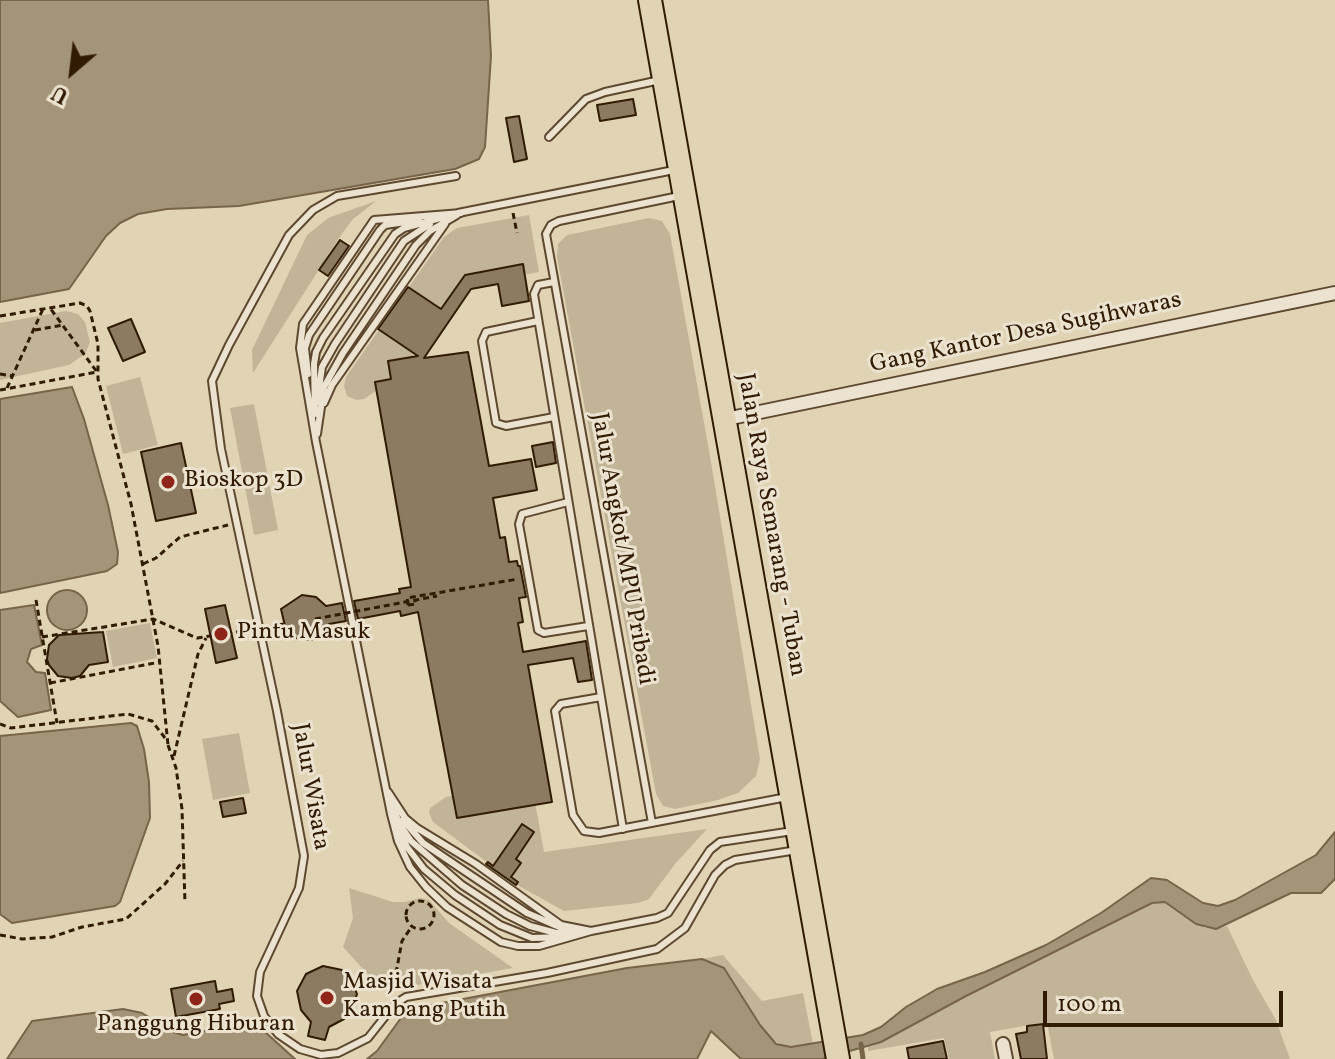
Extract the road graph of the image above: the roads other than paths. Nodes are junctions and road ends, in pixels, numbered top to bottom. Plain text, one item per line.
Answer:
1 (650, 0) edge
2 (664, 79) junction
3 (549, 137) dead end
4 (679, 169) junction
5 (456, 176) dead end
6 (684, 195) junction
7 (461, 213) junction
8 (554, 282) junction
9 (1335, 293) edge
10 (538, 321) junction
11 (554, 417) junction
12 (726, 419) junction
13 (316, 442) junction
14 (568, 502) junction
15 (588, 626) junction
16 (601, 697) junction
17 (386, 789) junction
18 (790, 796) junction
19 (652, 823) junction
20 (623, 829) junction
21 (798, 840) junction
22 (591, 931) junction
23 (1003, 1044) dead end
24 (838, 1059) edge
25 (1006, 1059) edge

1 - 2 highway, Jalan Raya Semarang - Tuban
2 - 3 lane
2 - 4 highway, Jalan Raya Semarang - Tuban
4 - 6 highway, Jalan Raya Semarang - Tuban
4 - 7 lane
5 - 21 lane, Jalur Wisata
6 - 8 lane, Jalur Angkot/MPU Pribadi
6 - 12 highway, Jalan Raya Semarang - Tuban
7 - 13 lane
7 - 13 lane
7 - 13 lane
7 - 13 lane
7 - 13 lane
8 - 10 lane, Jalur Angkot/MPU Pribadi
8 - 19 lane, Jalur Angkot/MPU Pribadi
9 - 12 street, Gang Kantor Desa Sugihwaras
10 - 11 lane, Jalur Angkot/MPU Pribadi
10 - 11 lane, Jalur Angkot/MPU Pribadi
11 - 14 lane, Jalur Angkot/MPU Pribadi
12 - 18 highway, Jalan Raya Semarang - Tuban
13 - 17 lane
14 - 15 lane, Jalur Angkot/MPU Pribadi
14 - 15 lane, Jalur Angkot/MPU Pribadi
15 - 16 lane, Jalur Angkot/MPU Pribadi
16 - 20 lane, Jalur Angkot/MPU Pribadi
16 - 20 lane, Jalur Angkot/MPU Pribadi
17 - 22 lane
17 - 22 lane
17 - 22 lane
17 - 22 lane
17 - 22 lane
18 - 19 lane, Jalur Angkot/MPU Pribadi
18 - 21 highway, Jalan Raya Semarang - Tuban
19 - 20 lane, Jalur Angkot/MPU Pribadi
21 - 22 lane
21 - 24 highway, Jalan Raya Semarang - Tuban
23 - 25 street

